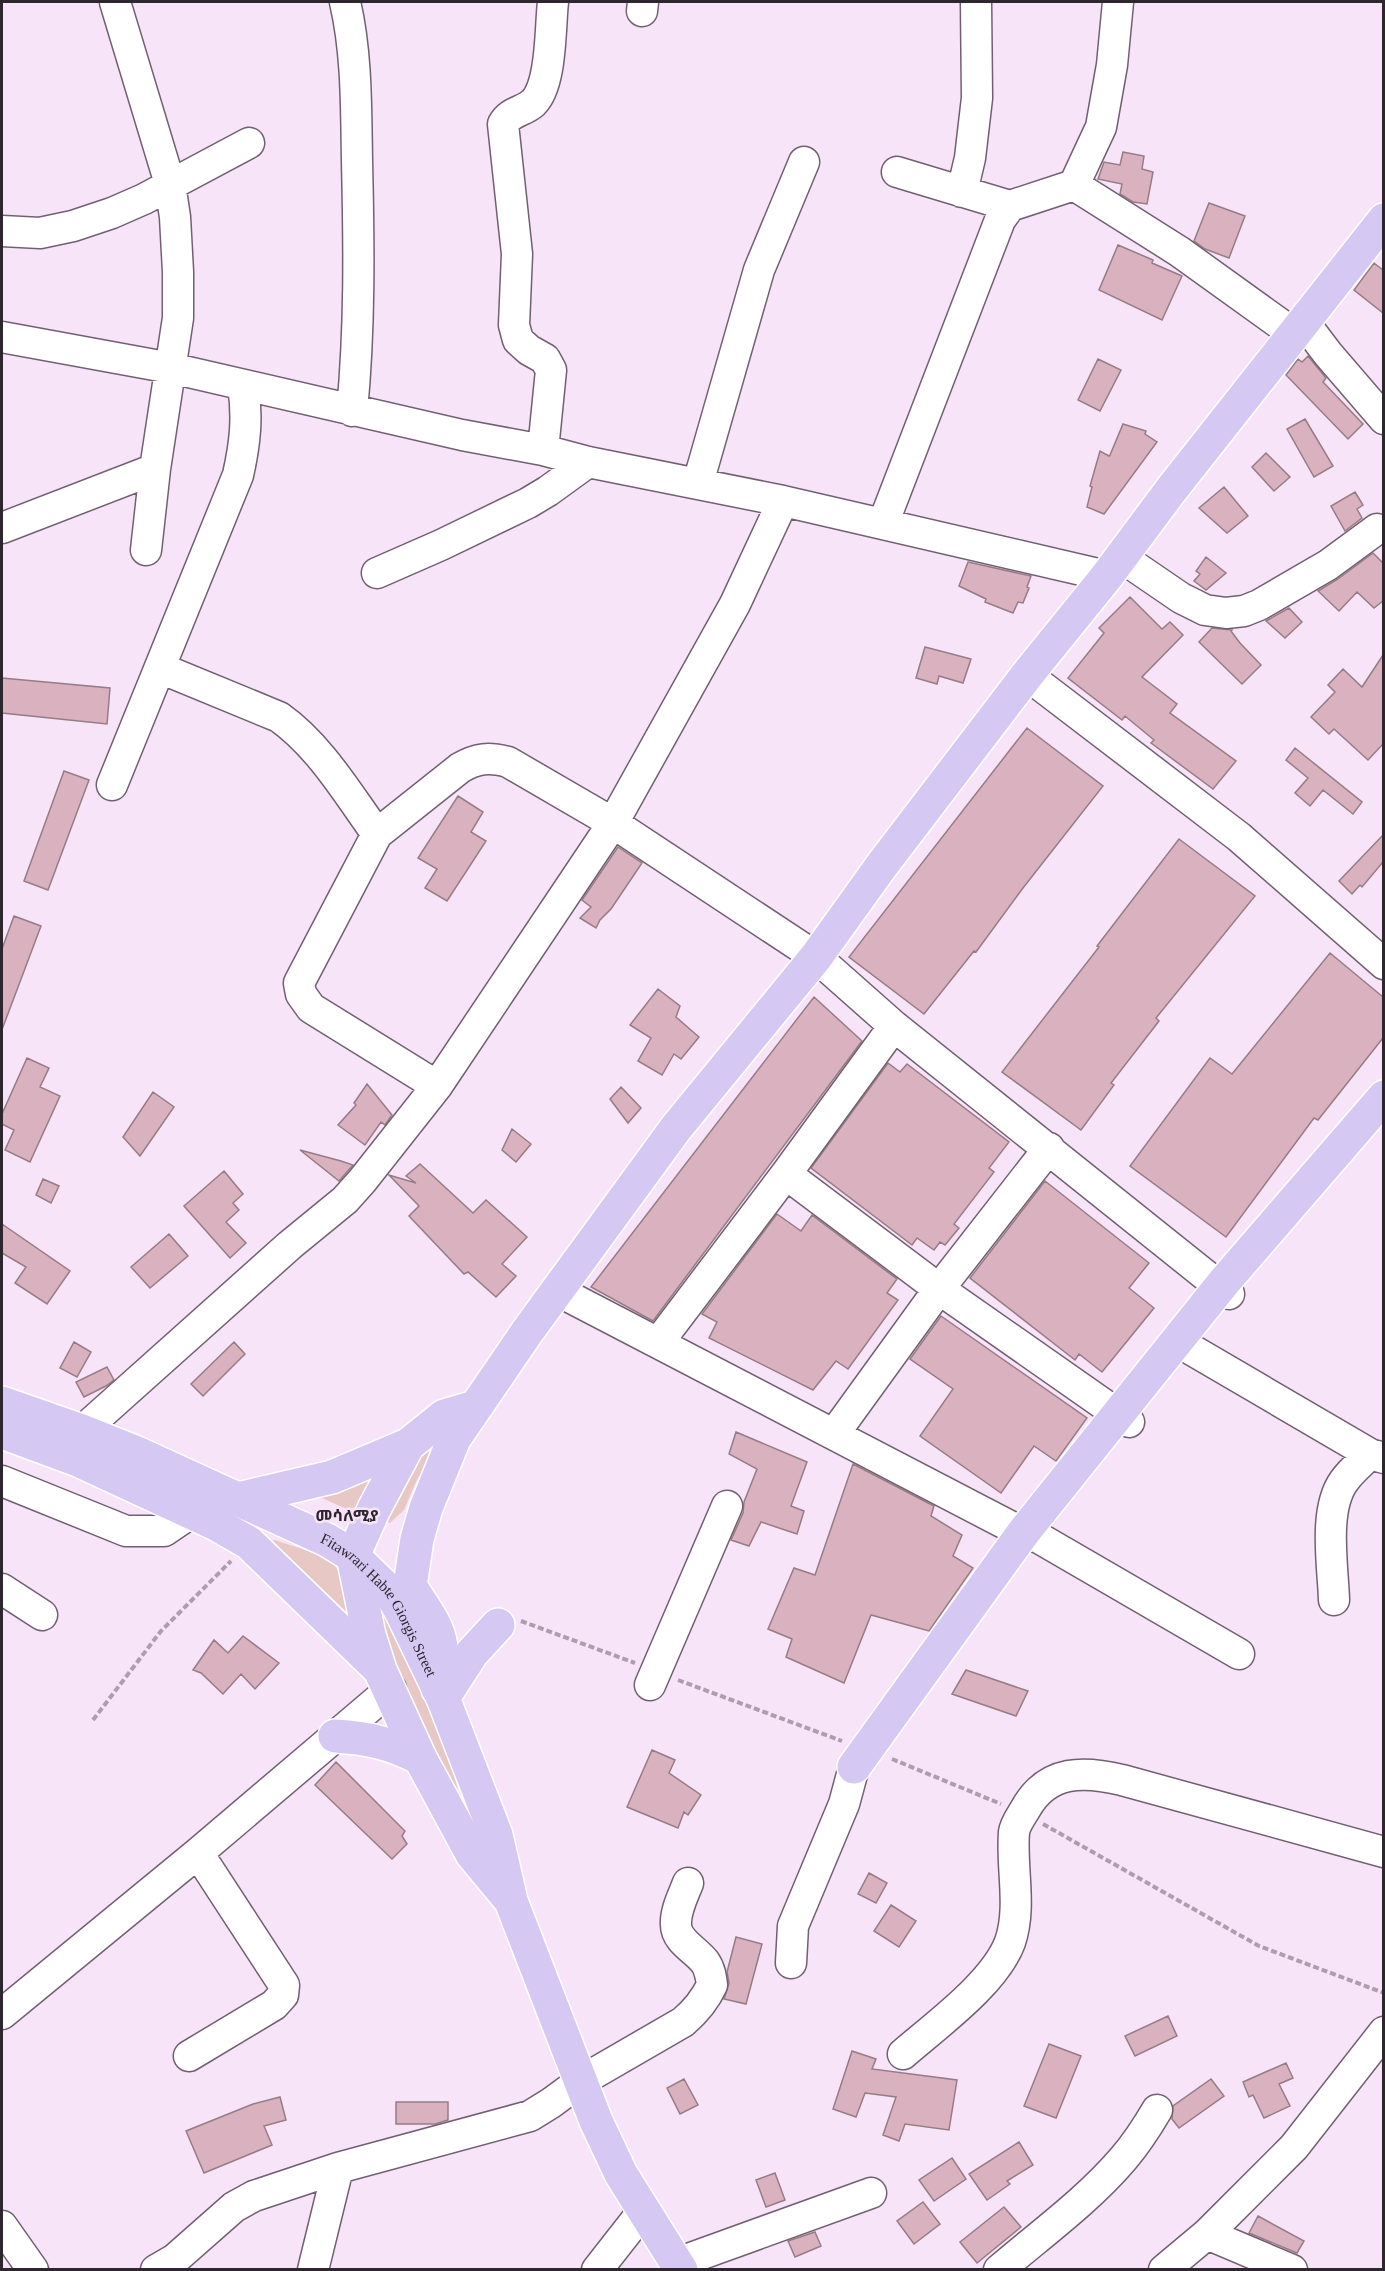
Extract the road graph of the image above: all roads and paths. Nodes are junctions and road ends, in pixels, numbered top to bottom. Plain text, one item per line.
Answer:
1 (115, 2) edge
2 (345, 2) edge
3 (553, 2) edge
4 (976, 2) edge
5 (1118, 2) edge
6 (249, 143) dead end
7 (804, 162) dead end
8 (897, 172) dead end
9 (170, 184) junction
10 (1074, 185) junction
11 (962, 192) junction
12 (1010, 206) junction
13 (1383, 220) edge
14 (2, 231) edge
15 (1298, 328) junction
16 (2, 337) edge
17 (171, 368) junction
18 (243, 386) junction
19 (352, 411) junction
20 (1383, 419) edge
21 (543, 450) junction
22 (588, 462) junction
23 (155, 468) junction
24 (698, 483) junction
25 (783, 501) junction
26 (883, 524) junction
27 (2, 528) edge
28 (1377, 529) dead end
29 (146, 550) dead end
30 (1114, 567) junction
31 (377, 573) dead end
32 (160, 668) junction
33 (1027, 675) junction
34 (112, 784) dead end
35 (613, 823) junction
36 (377, 834) junction
37 (816, 957) junction
38 (1383, 964) edge
39 (894, 1026) junction
40 (437, 1086) junction
41 (1383, 1097) edge
42 (1383, 1113) edge
43 (1049, 1148) junction
44 (786, 1174) junction
45 (939, 1288) junction
46 (1225, 1290) junction
47 (558, 1291) junction
48 (658, 1343) junction
49 (1187, 1347) junction
50 (475, 1407) junction
51 (3, 1414) edge
52 (1123, 1418) junction
53 (82, 1431) junction
54 (834, 1434) junction
55 (408, 1445) junction
56 (1377, 1456) edge
57 (2, 1481) edge
58 (238, 1498) junction
59 (727, 1506) dead end
60 (204, 1518) junction
61 (1031, 1536) junction
62 (249, 1543) junction
63 (353, 1556) junction
64 (2, 1588) edge
65 (1334, 1600) dead end
66 (42, 1615) dead end
67 (498, 1624) joint
68 (1239, 1654) dead end
69 (653, 1678) junction
70 (386, 1680) junction
71 (441, 1694) junction
72 (93, 1720) dead end
73 (335, 1736) junction
74 (420, 1758) junction
75 (867, 1761) junction
76 (1023, 1813) junction
77 (1383, 1852) edge
78 (198, 1853) junction
79 (688, 1883) dead end
80 (511, 1901) junction
81 (791, 1963) dead end
82 (1383, 1993) edge
83 (2, 2014) edge
84 (1383, 2032) edge
85 (903, 2054) dead end
86 (189, 2056) dead end
87 (581, 2080) junction
88 (1157, 2110) dead end
89 (338, 2168) junction
90 (871, 2193) dead end
91 (644, 2210) junction
92 (2, 2226) edge
93 (1207, 2234) junction
94 (679, 2266) edge
95 (33, 2270) edge
96 (156, 2270) edge
97 (313, 2270) edge
98 (597, 2270) edge
99 (999, 2270) edge
100 (1164, 2270) edge
101 (1292, 2270) edge

1 - 9 street
2 - 19 street
3 - 21 street
4 - 11 street
5 - 10 street
6 - 9 street
7 - 24 street
8 - 11 street
9 - 14 street
9 - 17 street
10 - 12 street
10 - 15 street
11 - 12 street
12 - 26 street
13 - 15 main road
15 - 20 street
15 - 30 main road
16 - 17 street
17 - 18 street
17 - 23 street
18 - 19 street
18 - 32 street
19 - 21 street
21 - 22 street
22 - 24 street
22 - 31 street
23 - 27 street
23 - 29 street
24 - 25 street
25 - 26 street
25 - 35 street
26 - 30 street
28 - 30 street
30 - 33 main road
32 - 34 street
32 - 36 street
33 - 37 main road
33 - 38 street
35 - 36 street
35 - 37 street
35 - 40 street
36 - 40 street
37 - 39 street
37 - 47 main road
39 - 43 street
39 - 44 street
40 - 53 street
41 - 46 main road
42 - 46 main road
43 - 45 street
43 - 46 street
44 - 45 street
44 - 48 street
45 - 52 street
45 - 54 street
46 - 49 main road
46 - 52 main road
47 - 48 street
47 - 50 main road
48 - 54 street
49 - 52 main road
49 - 56 street
50 - 55 main road
50 - 71 main road
51 - 53 main road, Fitawrari Habte Giorgis Street
51 - 60 main road
52 - 61 main road
53 - 58 main road, Fitawrari Habte Giorgis Street
54 - 61 street
55 - 58 main road
55 - 63 main road
56 - 65 street
57 - 60 street
58 - 63 main road, Fitawrari Habte Giorgis Street
59 - 69 street
60 - 62 main road
60 - 63 main road
61 - 68 street
61 - 75 main road
62 - 70 main road
62 - 72 path
63 - 70 main road
63 - 71 main road, Fitawrari Habte Giorgis Street
64 - 66 street
67 - 69 path
67 - 71 main road
69 - 75 path
70 - 73 street
70 - 74 main road
71 - 80 main road, Fitawrari Habte Giorgis Street
73 - 74 main road
73 - 78 street
74 - 80 main road
75 - 76 path
75 - 81 street
76 - 77 street
76 - 82 path
76 - 85 street
78 - 83 street
78 - 86 street
79 - 87 street
80 - 87 main road
84 - 93 street
87 - 89 street
87 - 91 main road
88 - 99 street
89 - 96 street
89 - 97 street
90 - 94 street
91 - 94 main road
91 - 98 street
92 - 95 street
93 - 100 street
93 - 101 street

